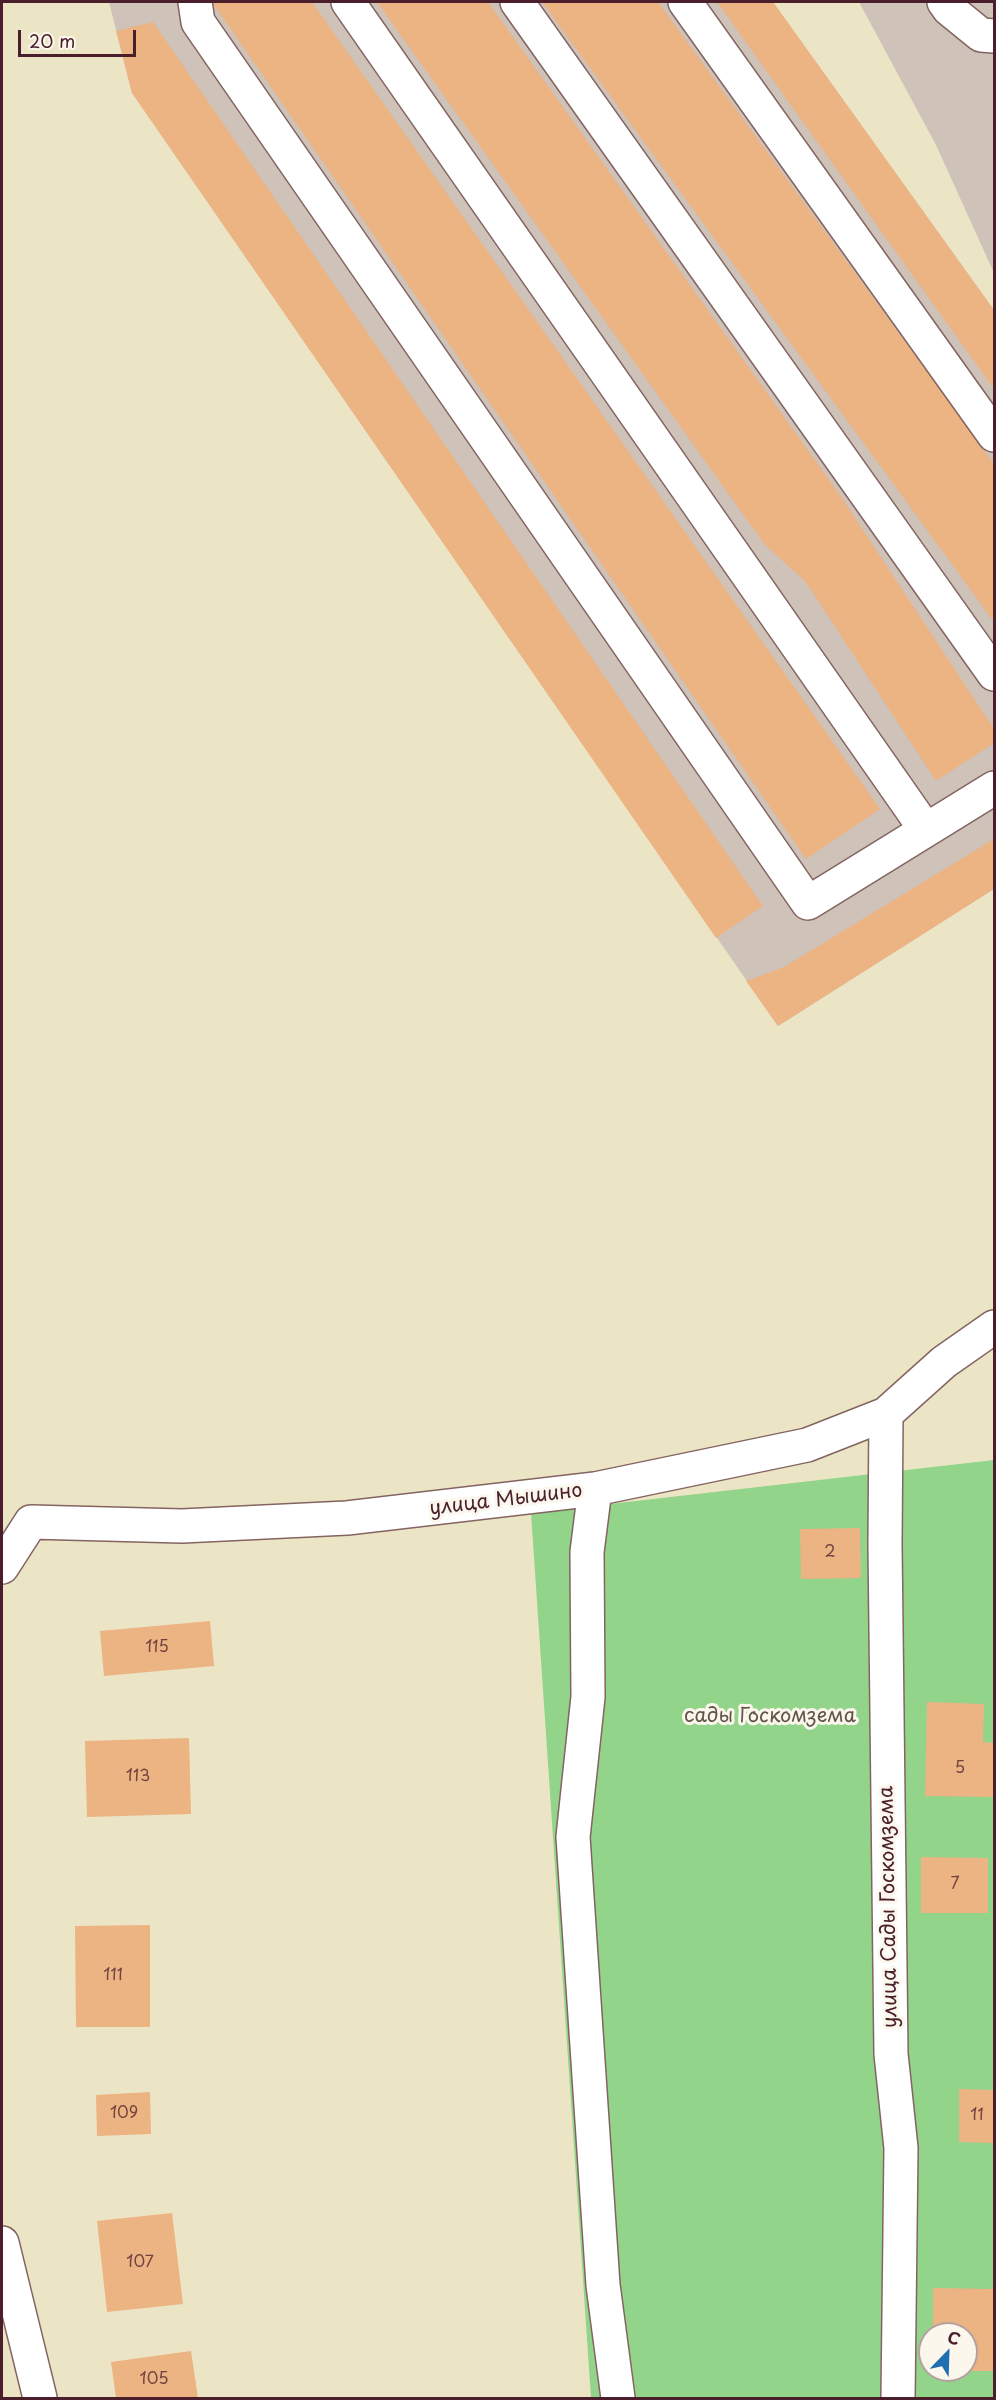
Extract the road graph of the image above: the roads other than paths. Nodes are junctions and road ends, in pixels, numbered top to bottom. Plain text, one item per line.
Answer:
1 (195, 2) edge
2 (348, 2) edge
3 (517, 2) edge
4 (685, 2) edge
5 (944, 2) edge
6 (994, 36) edge
7 (994, 435) edge
8 (994, 674) edge
9 (994, 788) edge
10 (926, 830) junction
11 (994, 1327) edge
12 (886, 1414) junction
13 (595, 1489) junction
14 (16, 1522) edge
15 (2, 1567) edge
16 (2, 2243) edge
17 (40, 2398) edge
18 (618, 2398) edge
19 (898, 2398) edge

1 - 10 street
2 - 10 street
3 - 8 street
4 - 7 street
5 - 6 street
9 - 10 street
11 - 12 street, улица Мышино
12 - 13 street, улица Мышино
12 - 19 street, улица Сады Госкомзема
13 - 14 street, улица Мышино
13 - 18 street
14 - 15 street, улица Мышино
16 - 17 street

